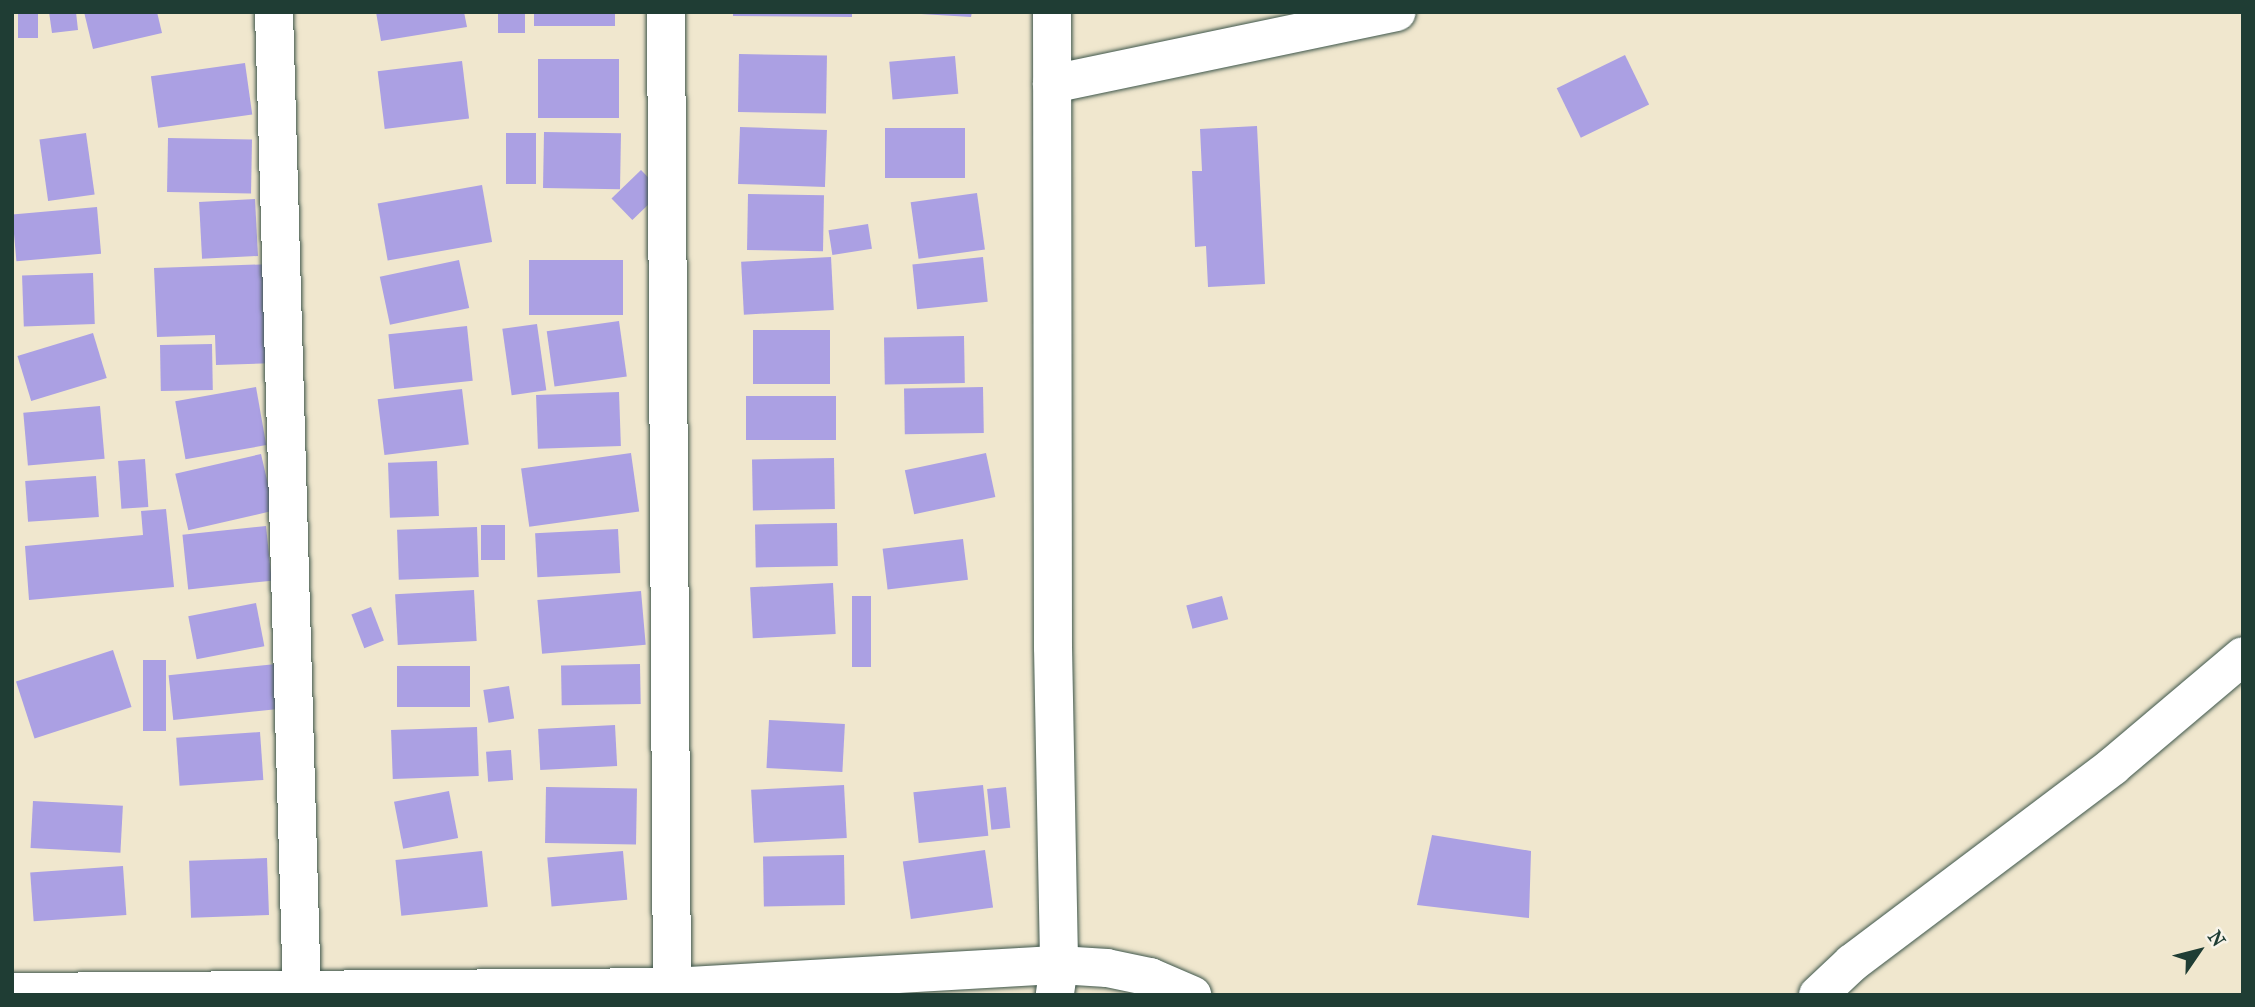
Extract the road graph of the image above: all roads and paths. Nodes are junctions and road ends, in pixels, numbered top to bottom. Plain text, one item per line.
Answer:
1 (274, 12) edge
2 (666, 12) edge
3 (1052, 12) edge
4 (1397, 12) edge
5 (1052, 84) junction
6 (2243, 656) edge
7 (1057, 980) edge
8 (302, 991) edge
9 (672, 991) edge
10 (12, 992) edge
11 (1192, 995) edge
12 (1818, 995) edge

1 - 8 street
2 - 9 street
3 - 5 street
4 - 5 street
5 - 7 street
6 - 12 street
7 - 9 street
7 - 11 street
8 - 9 street
8 - 10 street

